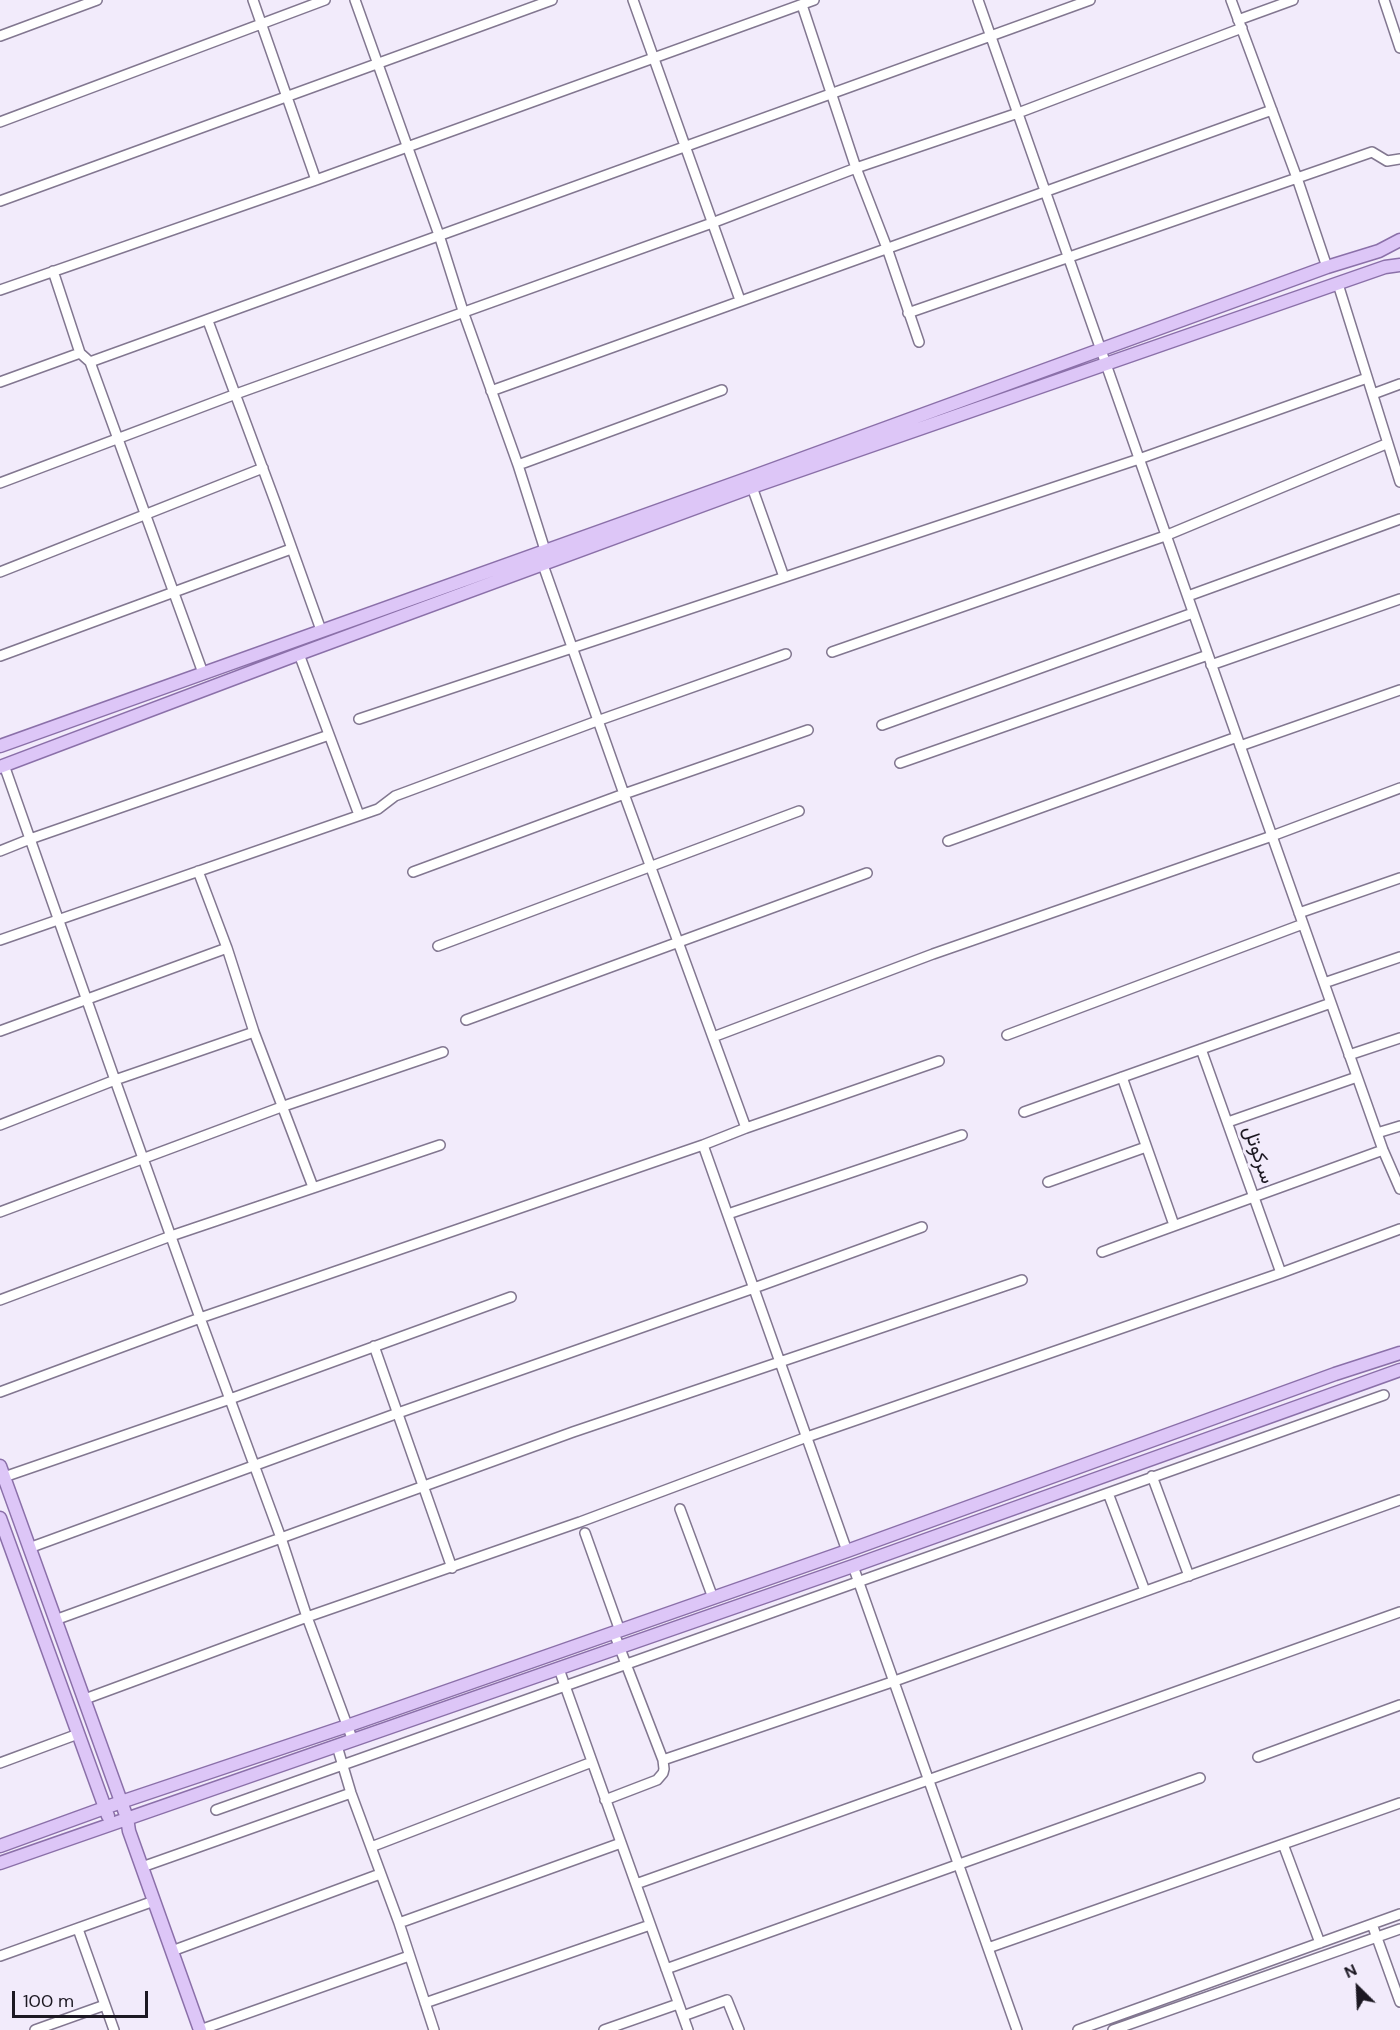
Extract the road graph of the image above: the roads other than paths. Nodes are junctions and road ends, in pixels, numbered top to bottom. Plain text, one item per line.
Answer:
1 (97, 0) edge
2 (253, 0) edge
3 (324, 0) edge
4 (356, 0) edge
5 (552, 0) edge
6 (633, 0) edge
7 (814, 0) edge
8 (978, 0) edge
9 (1090, 0) edge
10 (1231, 0) edge
11 (1293, 0) edge
12 (1384, 0) edge
13 (802, 4) junction
14 (262, 23) junction
15 (1240, 24) junction
16 (0, 36) edge
17 (990, 37) junction
18 (1400, 48) edge
19 (653, 57) junction
20 (378, 65) junction
21 (832, 92) junction
22 (288, 96) junction
23 (1272, 110) junction
24 (1018, 113) junction
25 (0, 123) edge
26 (408, 147) junction
27 (686, 147) junction
28 (1400, 159) edge
29 (856, 168) junction
30 (1297, 178) junction
31 (316, 180) junction
32 (1044, 190) junction
33 (0, 201) edge
34 (712, 223) junction
35 (439, 235) junction
36 (1400, 240) edge
37 (887, 248) junction
38 (1068, 259) junction
39 (1400, 265) edge
40 (1327, 267) junction
41 (53, 271) junction
42 (1338, 284) junction
43 (0, 290) edge
44 (740, 300) junction
45 (908, 313) junction
46 (464, 314) junction
47 (208, 321) junction
48 (919, 342) dead end
49 (1100, 350) junction
50 (80, 353) junction
51 (90, 362) junction
52 (1105, 364) junction
53 (1367, 378) junction
54 (0, 382) edge
55 (1400, 384) edge
56 (722, 390) dead end
57 (491, 391) junction
58 (236, 394) junction
59 (1373, 394) junction
60 (118, 438) junction
61 (1386, 444) junction
62 (1139, 459) junction
63 (518, 465) junction
64 (263, 468) junction
65 (1399, 476) edge
66 (0, 483) edge
67 (752, 487) junction
68 (146, 515) junction
69 (1400, 519) edge
70 (1165, 536) junction
71 (291, 549) junction
72 (545, 550) junction
73 (543, 565) junction
74 (0, 572) edge
75 (784, 577) junction
76 (456, 582) junction
77 (174, 591) junction
78 (460, 595) junction
79 (1188, 596) junction
80 (1400, 599) edge
81 (1193, 613) junction
82 (321, 630) junction
83 (574, 648) junction
84 (832, 652) dead end
85 (299, 654) junction
86 (786, 654) dead end
87 (0, 656) edge
88 (1210, 660) junction
89 (203, 673) junction
90 (1400, 690) edge
91 (359, 718) dead end
92 (597, 721) junction
93 (882, 725) dead end
94 (808, 730) dead end
95 (329, 735) junction
96 (1238, 742) junction
97 (0, 746) edge
98 (900, 764) dead end
99 (2, 766) edge
100 (1400, 788) edge
101 (624, 794) junction
102 (799, 811) dead end
103 (359, 815) junction
104 (1272, 836) junction
105 (30, 839) junction
106 (948, 841) dead end
107 (0, 851) edge
108 (650, 867) junction
109 (198, 871) junction
110 (413, 872) dead end
111 (867, 873) dead end
112 (1400, 878) edge
113 (1299, 913) junction
114 (58, 918) junction
115 (1303, 924) junction
116 (0, 939) edge
117 (678, 943) junction
118 (438, 946) dead end
119 (227, 948) junction
120 (1400, 957) edge
121 (1324, 983) junction
122 (87, 1000) junction
123 (1331, 1002) junction
124 (466, 1020) dead end
125 (0, 1031) edge
126 (254, 1032) junction
127 (1007, 1035) dead end
128 (713, 1037) junction
129 (1400, 1038) edge
130 (1202, 1048) junction
131 (443, 1052) dead end
132 (1349, 1055) junction
133 (939, 1061) dead end
134 (1122, 1077) junction
135 (1357, 1077) junction
136 (115, 1080) junction
137 (284, 1106) junction
138 (1024, 1112) dead end
139 (1228, 1122) junction
140 (0, 1125) edge
141 (1400, 1126) edge
142 (746, 1128) junction
143 (1377, 1133) junction
144 (962, 1135) dead end
145 (440, 1145) dead end
146 (703, 1145) junction
147 (1146, 1147) junction
148 (1383, 1150) junction
149 (144, 1159) junction
150 (1048, 1182) dead end
151 (313, 1186) junction
152 (1400, 1189) edge
153 (1253, 1197) junction
154 (0, 1212) edge
155 (728, 1214) junction
156 (1174, 1225) junction
157 (922, 1227) dead end
158 (1400, 1229) edge
159 (171, 1236) junction
160 (1102, 1252) dead end
161 (1281, 1273) junction
162 (1022, 1280) dead end
163 (754, 1288) junction
164 (511, 1297) dead end
165 (0, 1300) edge
166 (200, 1318) junction
167 (374, 1346) junction
168 (1400, 1353) edge
169 (780, 1362) junction
170 (1374, 1362) junction
171 (1400, 1370) edge
172 (1335, 1374) junction
173 (1381, 1377) junction
174 (1339, 1390) junction
175 (0, 1392) edge
176 (1384, 1395) dead end
177 (230, 1399) junction
178 (398, 1413) junction
179 (807, 1437) junction
180 (254, 1466) junction
181 (2, 1471) edge
182 (1152, 1476) junction
183 (424, 1486) junction
184 (1108, 1493) junction
185 (1400, 1500) edge
186 (680, 1509) dead end
187 (0, 1518) edge
188 (585, 1533) dead end
189 (282, 1538) junction
190 (29, 1548) junction
191 (847, 1551) junction
192 (853, 1566) junction
193 (452, 1568) junction
194 (783, 1573) junction
195 (1189, 1576) junction
196 (858, 1581) junction
197 (743, 1587) junction
198 (789, 1588) junction
199 (1145, 1591) junction
200 (713, 1598) junction
201 (748, 1602) junction
202 (1400, 1612) edge
203 (307, 1617) junction
204 (55, 1620) junction
205 (617, 1632) junction
206 (619, 1648) junction
207 (625, 1663) junction
208 (559, 1669) junction
209 (892, 1682) junction
210 (564, 1685) junction
211 (85, 1699) junction
212 (1400, 1705) edge
213 (347, 1726) junction
214 (78, 1734) junction
215 (352, 1741) junction
216 (337, 1746) junction
217 (1258, 1757) dead end
218 (663, 1760) junction
219 (592, 1762) junction
220 (0, 1763) edge
221 (343, 1766) junction
222 (1200, 1778) dead end
223 (927, 1780) junction
224 (351, 1793) junction
225 (605, 1800) junction
226 (121, 1802) junction
227 (1400, 1803) edge
228 (106, 1808) junction
229 (216, 1810) dead end
230 (127, 1818) junction
231 (111, 1824) junction
232 (129, 1831) junction
233 (621, 1843) junction
234 (1283, 1844) junction
235 (0, 1846) edge
236 (371, 1846) junction
237 (0, 1863) edge
238 (958, 1864) junction
239 (142, 1867) junction
240 (380, 1874) junction
241 (636, 1884) junction
242 (154, 1901) junction
243 (1400, 1914) edge
244 (399, 1923) junction
245 (650, 1924) junction
246 (1372, 1924) junction
247 (78, 1929) junction
248 (1400, 1929) edge
249 (1336, 1937) junction
250 (1377, 1937) junction
251 (1320, 1943) junction
252 (988, 1948) junction
253 (1341, 1950) junction
254 (172, 1951) junction
255 (0, 1956) edge
256 (409, 1956) junction
257 (1257, 1966) junction
258 (666, 1970) junction
259 (1261, 1978) junction
260 (1400, 2002) edge
261 (425, 2003) junction
262 (678, 2004) junction
263 (105, 2005) junction
264 (682, 2016) junction
265 (35, 2030) edge
266 (114, 2030) edge
267 (200, 2030) edge
268 (434, 2030) edge
269 (604, 2030) edge
270 (688, 2030) edge
271 (739, 2030) edge
272 (1017, 2030) edge
273 (1078, 2030) edge
274 (1113, 2030) edge

1 - 16 street
2 - 14 street
3 - 14 street
4 - 20 street
5 - 20 street
6 - 19 street
7 - 13 street
8 - 17 street
9 - 17 street
10 - 15 street
11 - 15 street
12 - 18 street
13 - 19 street
13 - 21 street
14 - 22 street
14 - 25 street
15 - 23 street
15 - 24 street
17 - 21 street
17 - 24 street
19 - 26 street
19 - 27 street
20 - 22 street
20 - 26 street
21 - 27 street
21 - 29 street
22 - 31 street
22 - 33 street
23 - 30 street
23 - 32 street
24 - 29 street
24 - 32 street
26 - 31 street
26 - 35 street
27 - 34 street
27 - 35 street
28 - 30 street
29 - 34 street
29 - 37 street
30 - 38 street
30 - 40 street
31 - 41 street
32 - 37 street
32 - 38 street
34 - 44 street
34 - 46 street
35 - 46 street
35 - 47 street
36 - 40 main road
37 - 44 street
37 - 45 street
38 - 45 street
38 - 49 street
39 - 42 main road
40 - 49 main road
41 - 43 street
41 - 50 street
42 - 52 main road
42 - 53 street
44 - 57 street
45 - 48 street
46 - 57 street
46 - 58 street
47 - 51 street
47 - 58 street
49 - 52 street
49 - 72 main road
50 - 51 street
50 - 54 street
51 - 60 street
52 - 62 street
52 - 67 main road
53 - 59 street
53 - 62 street
55 - 59 street
56 - 63 street
57 - 63 street
58 - 60 street
58 - 64 street
59 - 61 street
60 - 66 street
60 - 68 street
61 - 65 street
61 - 70 street
62 - 70 street
62 - 75 street
63 - 72 street
64 - 68 street
64 - 71 street
67 - 73 main road
67 - 75 street
68 - 74 street
68 - 77 street
69 - 79 street
70 - 79 street
70 - 84 street
71 - 77 street
71 - 82 street
72 - 76 main road
73 - 78 main road
73 - 83 street
75 - 83 street
76 - 78 main road
76 - 82 main road
77 - 87 street
77 - 89 street
78 - 85 main road
79 - 81 street
80 - 88 street
81 - 88 street
81 - 93 street
82 - 89 main road
83 - 91 street
83 - 92 street
85 - 95 street
85 - 99 main road
86 - 92 street
88 - 96 street
88 - 98 street
89 - 97 main road
90 - 96 street
92 - 101 street
92 - 103 street
94 - 101 street
95 - 103 street
95 - 105 street
96 - 104 street
96 - 106 street
99 - 105 street
100 - 104 street
101 - 108 street
101 - 110 street
102 - 108 street
103 - 109 street
104 - 113 street
104 - 128 street
105 - 107 street
105 - 114 street
108 - 117 street
108 - 118 street
109 - 114 street
109 - 119 street
111 - 117 street
112 - 113 street
113 - 115 street
114 - 116 street
114 - 122 street
115 - 121 street
115 - 127 street
117 - 124 street
117 - 128 street
119 - 122 street
119 - 126 street
120 - 121 street
121 - 123 street
122 - 125 street
122 - 136 street
123 - 130 street
123 - 132 street
126 - 136 street
126 - 137 street
128 - 142 street
129 - 132 street
130 - 134 street
130 - 139 street, سرکوتل
131 - 137 street
132 - 135 street
133 - 142 street
134 - 138 street
134 - 147 street
135 - 139 street
135 - 143 street
136 - 140 street
136 - 149 street
137 - 149 street
137 - 151 street
139 - 153 street, سرکوتل
141 - 143 street
142 - 146 street
143 - 148 street
144 - 155 street
145 - 151 street
146 - 155 street
146 - 166 street
147 - 150 street
147 - 156 street
148 - 152 street
148 - 153 street
149 - 154 street
149 - 159 street
151 - 159 street
153 - 156 street
153 - 161 street, سرکوتل
155 - 163 street
156 - 160 street
157 - 163 street
158 - 161 street
159 - 165 street
159 - 166 street
161 - 179 street
162 - 169 street
163 - 169 street
163 - 178 street
164 - 167 street
166 - 175 street
166 - 177 street
167 - 177 street
167 - 178 street
168 - 170 main road
169 - 179 street
169 - 183 street
170 - 172 main road
170 - 173 main road
171 - 173 main road
172 - 174 main road
172 - 191 main road
173 - 174 main road
174 - 192 main road
176 - 182 street
177 - 180 street
177 - 181 street
178 - 180 street
178 - 183 street
179 - 191 street
179 - 193 street
180 - 189 street
180 - 190 street
181 - 190 main road
182 - 184 street
182 - 195 street
183 - 189 street
183 - 193 street
184 - 196 street
184 - 199 street
185 - 195 street
186 - 200 street
187 - 214 main road
188 - 205 street
189 - 203 street
189 - 204 street
190 - 204 main road
191 - 194 main road
192 - 196 street
192 - 198 main road
193 - 203 street
194 - 197 main road
194 - 198 main road
195 - 199 street
196 - 207 street
196 - 209 street
197 - 200 main road
197 - 201 main road
198 - 201 main road
199 - 209 street
200 - 205 main road
201 - 206 main road
202 - 223 street
203 - 211 street
203 - 213 street
204 - 211 main road
205 - 206 street
205 - 213 main road
206 - 207 street
206 - 208 main road
207 - 210 street
207 - 218 street
208 - 210 street
208 - 215 main road
209 - 218 street
209 - 223 street
210 - 219 street
210 - 221 street
211 - 226 main road
212 - 217 street
213 - 215 street
213 - 226 main road
214 - 220 street
214 - 228 main road
215 - 216 main road
216 - 221 street
216 - 230 main road
218 - 225 street
219 - 225 street
219 - 236 street
221 - 224 street
221 - 229 street
222 - 238 street
223 - 238 street
223 - 241 street
224 - 236 street
224 - 239 street
225 - 233 street
226 - 228 main road
226 - 230 main road
227 - 234 street
228 - 231 main road
228 - 235 main road
230 - 231 main road
230 - 232 main road
231 - 232 main road
231 - 237 main road
232 - 239 main road
233 - 241 street
233 - 244 street
234 - 251 street
234 - 252 street
236 - 240 street
238 - 252 street
238 - 258 street
239 - 242 main road
240 - 244 street
240 - 254 street
241 - 245 street
242 - 247 street
242 - 254 main road
243 - 246 street
244 - 256 street
245 - 258 street
245 - 261 street
246 - 249 street
246 - 250 street
247 - 255 street
247 - 263 street
248 - 250 street
249 - 251 street
249 - 253 street
250 - 253 street
250 - 260 street
251 - 257 street
252 - 272 street
253 - 259 street
254 - 267 main road
256 - 261 street
256 - 267 street
257 - 259 street
257 - 273 street
258 - 262 street
259 - 274 street
261 - 268 street
262 - 264 street
262 - 269 street
263 - 265 street
263 - 266 street
264 - 270 street
264 - 271 street

